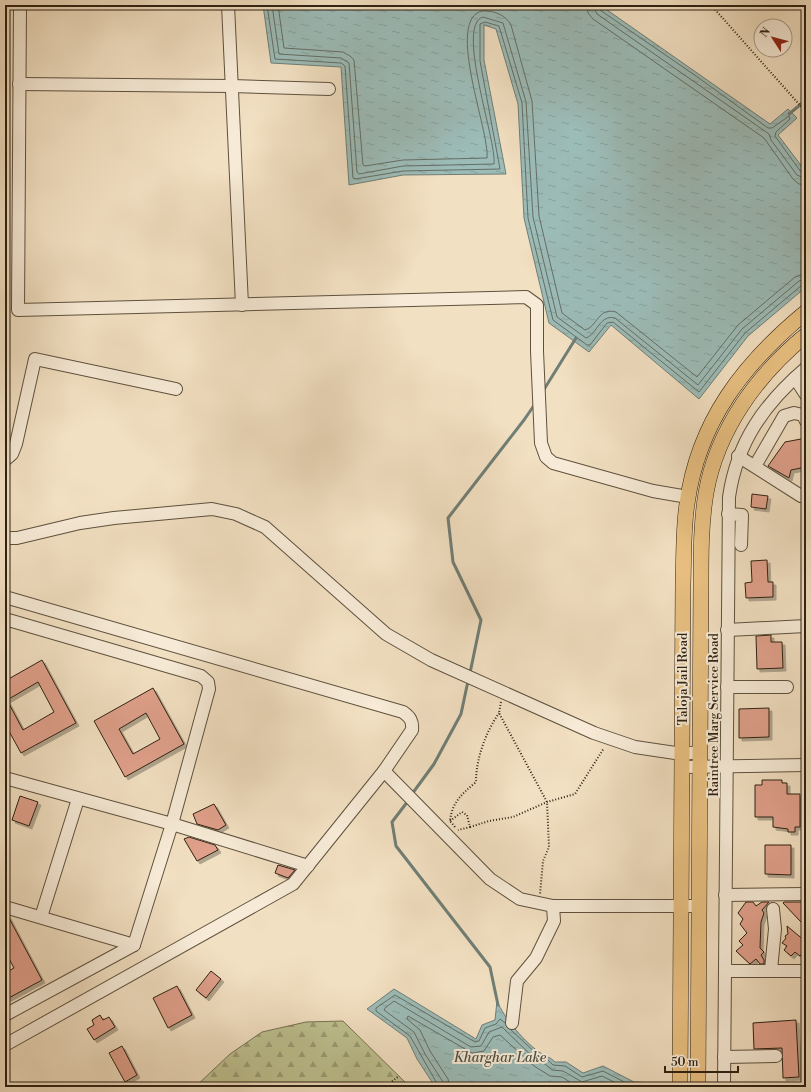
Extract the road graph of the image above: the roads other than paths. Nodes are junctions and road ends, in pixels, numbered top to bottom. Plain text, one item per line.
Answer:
1 (20, 5) edge
2 (228, 5) edge
3 (19, 84) junction
4 (231, 86) junction
5 (329, 89) dead end
6 (242, 305) junction
7 (806, 312) edge
8 (806, 335) edge
9 (806, 368) edge
10 (795, 378) junction
11 (176, 389) dead end
12 (806, 395) edge
13 (806, 421) edge
14 (738, 456) junction
15 (5, 460) edge
16 (755, 466) junction
17 (806, 493) edge
18 (688, 497) junction
19 (728, 514) junction
20 (5, 538) edge
21 (741, 545) dead end
22 (5, 597) edge
23 (5, 619) edge
24 (806, 626) edge
25 (727, 630) junction
26 (727, 687) junction
27 (787, 687) dead end
28 (700, 759) junction
29 (682, 761) junction
30 (806, 765) edge
31 (727, 766) junction
32 (388, 775) junction
33 (5, 778) edge
34 (78, 799) junction
35 (172, 824) junction
36 (308, 866) junction
37 (806, 894) edge
38 (725, 895) junction
39 (553, 906) junction
40 (681, 906) junction
41 (699, 906) junction
42 (5, 907) edge
43 (773, 909) dead end
44 (41, 917) junction
45 (134, 945) junction
46 (725, 970) junction
47 (770, 970) junction
48 (806, 971) edge
49 (5, 1015) edge
50 (512, 1023) dead end
51 (5, 1045) edge
52 (776, 1056) dead end
53 (724, 1057) junction
54 (680, 1087) edge
55 (698, 1087) edge
56 (724, 1087) edge

1 - 3 street
2 - 4 street
3 - 4 street
3 - 6 street
4 - 5 street
4 - 6 street
6 - 18 street
7 - 18 main road, Taloja Jail Road
8 - 28 main road, Taloja Jail Road
9 - 10 street, Raintree Marg Service Road
10 - 12 street
10 - 14 street, Raintree Marg Service Road
11 - 15 street
13 - 16 street
14 - 16 street
14 - 19 street, Raintree Marg Service Road
16 - 17 street
18 - 29 main road, Taloja Jail Road
19 - 21 street
19 - 25 street, Raintree Marg Service Road
20 - 29 street
22 - 32 street
23 - 35 street
24 - 25 street
25 - 26 street, Raintree Marg Service Road
26 - 27 street
26 - 31 street, Raintree Marg Service Road
28 - 29 street
28 - 31 street
28 - 41 main road, Taloja Jail Road
29 - 40 main road, Taloja Jail Road
30 - 31 street
31 - 38 street, Raintree Marg Service Road
32 - 36 street
32 - 39 street
33 - 34 street
34 - 35 street
34 - 44 street
35 - 36 street
35 - 45 street
36 - 51 street
37 - 38 street
38 - 46 street, Raintree Marg Service Road
39 - 40 street
39 - 50 street
40 - 41 street
40 - 54 main road, Taloja Jail Road
41 - 55 main road, Taloja Jail Road
42 - 44 street
43 - 47 street
44 - 45 street
45 - 49 street
46 - 47 street
46 - 53 street, Raintree Marg Service Road
47 - 48 street
52 - 53 street
53 - 56 street, Raintree Marg Service Road

